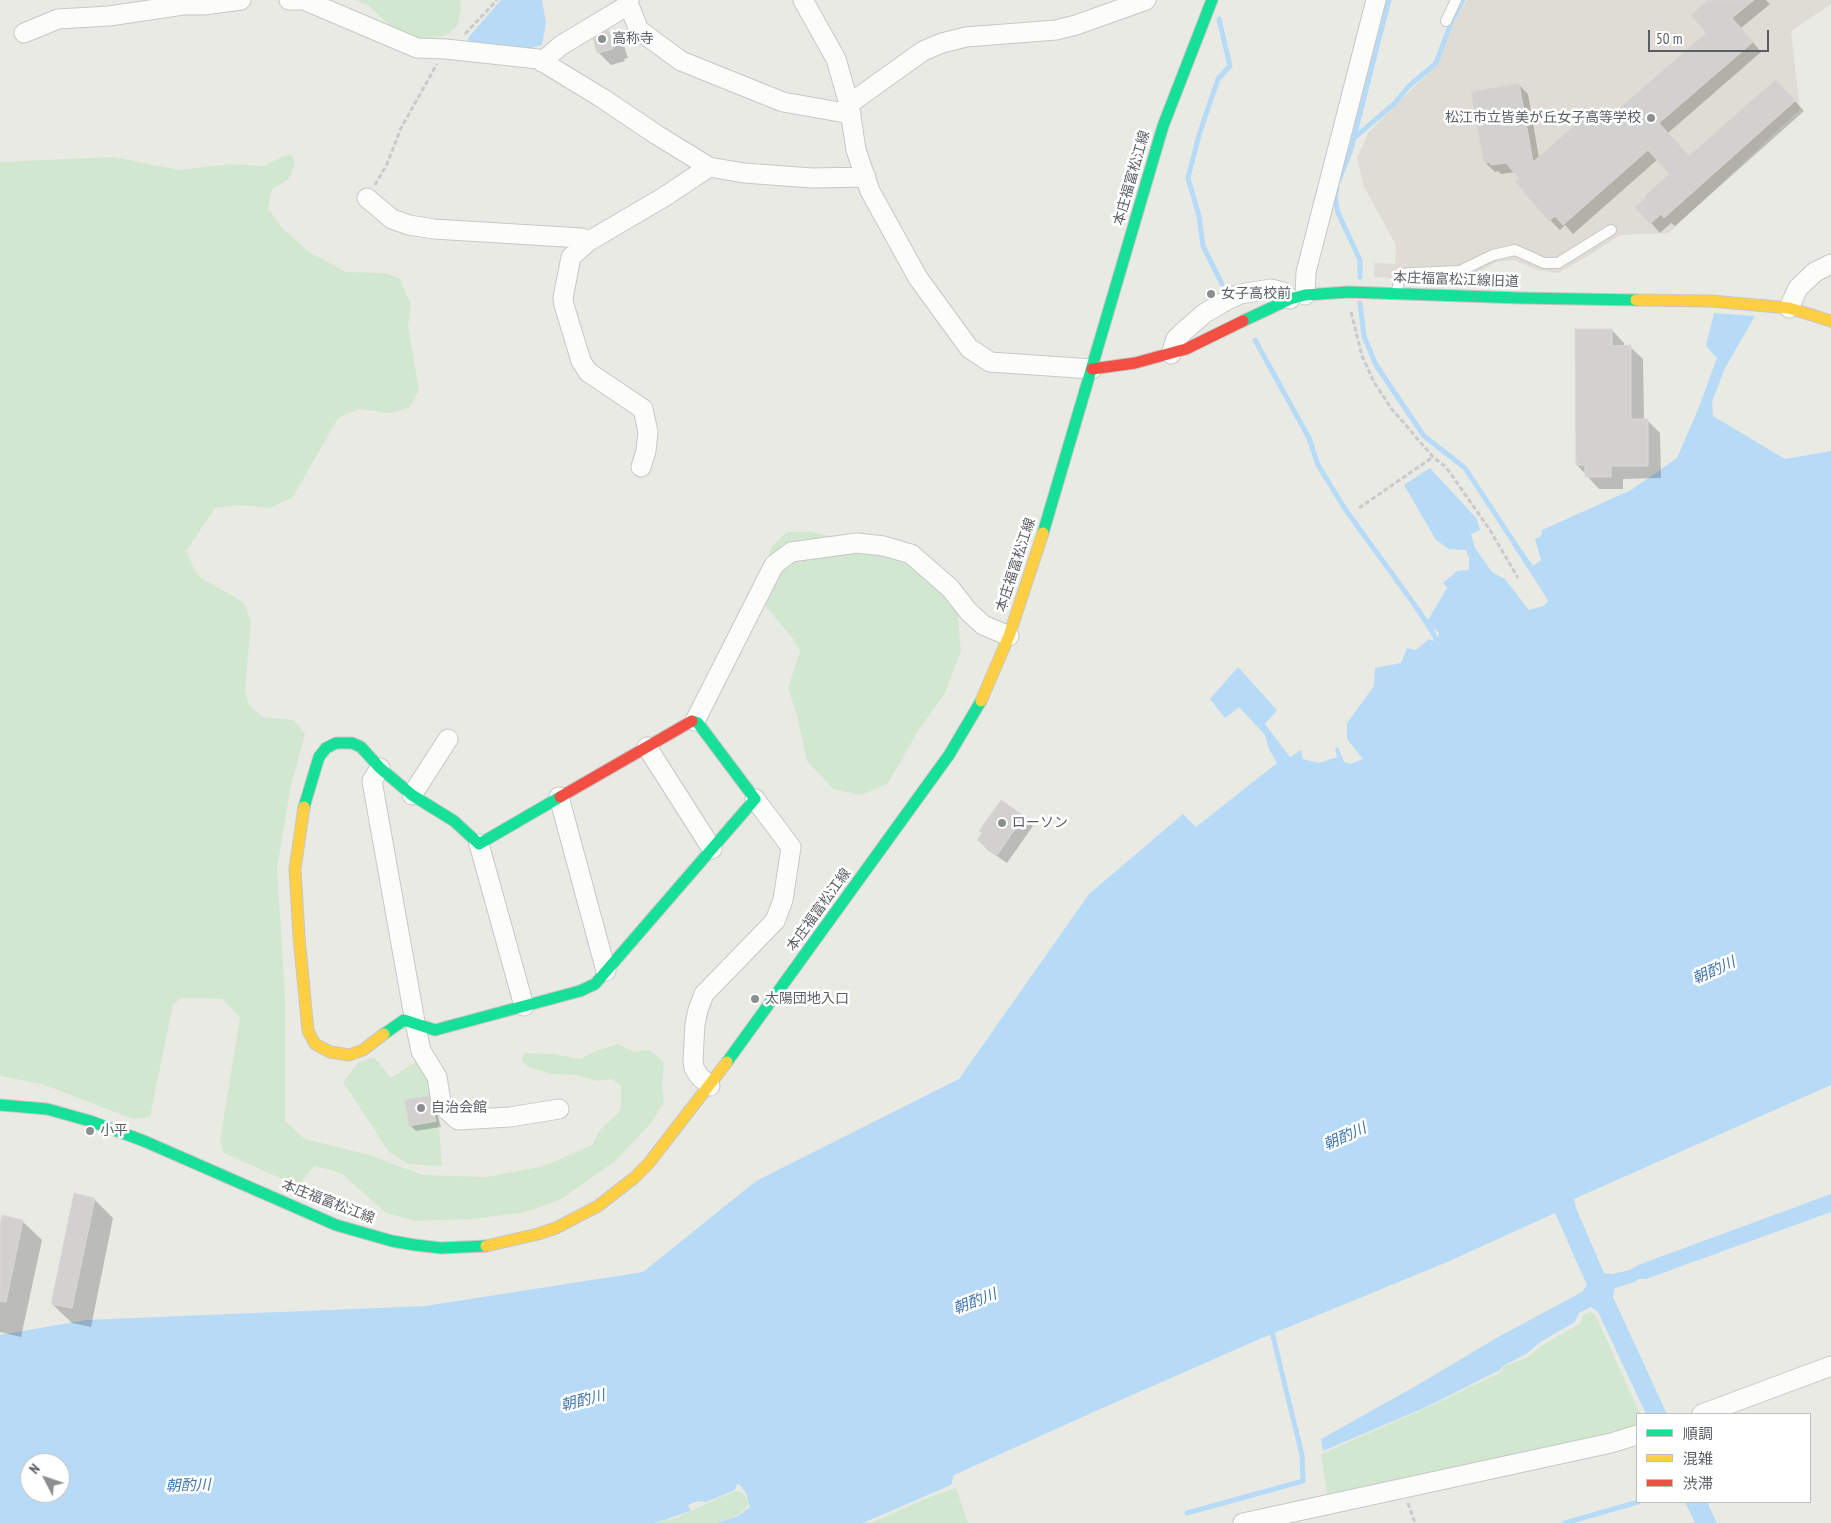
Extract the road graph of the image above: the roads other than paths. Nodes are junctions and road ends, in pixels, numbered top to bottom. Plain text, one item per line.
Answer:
1 (241, 0) edge
2 (289, 0) edge
3 (803, 0) edge
4 (1146, 0) edge
5 (1212, 0) edge
6 (1376, 0) edge
7 (1456, 0) edge
8 (629, 2) edge
9 (1446, 21) dead end
10 (24, 33) dead end
11 (542, 62) junction
12 (850, 109) junction
13 (709, 167) junction
14 (866, 177) junction
15 (367, 198) road end
16 (1611, 230) dead end
17 (589, 241) junction
18 (1831, 264) edge
19 (1398, 293) junction
20 (1298, 297) junction
21 (1789, 308) junction
22 (1831, 321) edge
23 (1171, 354) junction
24 (1092, 369) junction
25 (641, 467) dead end
26 (1009, 636) junction
27 (695, 721) junction
28 (448, 739) dead end
29 (647, 747) junction
30 (380, 768) junction
31 (412, 794) junction
32 (559, 797) junction
33 (755, 800) junction
34 (479, 844) junction
35 (712, 849) junction
36 (606, 971) junction
37 (524, 1006) junction
38 (415, 1022) junction
39 (710, 1086) junction
40 (0, 1105) edge
41 (559, 1109) dead end
42 (1831, 1366) edge
43 (1705, 1413) edge
44 (1636, 1435) edge
45 (1243, 1523) edge

1 - 10 street
2 - 11 street
3 - 12 street
4 - 12 street
5 - 24 street, 本庄福富松江線
6 - 20 street
7 - 9 lane
8 - 11 street
8 - 12 street
11 - 13 street
12 - 14 street
13 - 14 street
13 - 17 street
14 - 24 street
15 - 17 street
16 - 19 lane
17 - 25 street
18 - 21 street
19 - 20 street, 本庄福富松江線旧道
19 - 21 street, 本庄福富松江線旧道
20 - 23 street, 本庄福富松江線旧道
20 - 23 street
21 - 22 street, 本庄福富松江線旧道
23 - 24 street, 本庄福富松江線旧道
24 - 26 street, 本庄福富松江線
26 - 27 street
26 - 39 street, 本庄福富松江線
27 - 29 street
27 - 33 street
28 - 31 street
29 - 32 street
29 - 35 street
30 - 31 street
30 - 38 street
30 - 38 street
31 - 34 street
32 - 34 street
32 - 36 street
33 - 35 street
33 - 39 street
34 - 37 street
35 - 36 street
36 - 37 street
37 - 38 street
38 - 41 street
39 - 40 street, 本庄福富松江線
42 - 43 street
44 - 45 street

